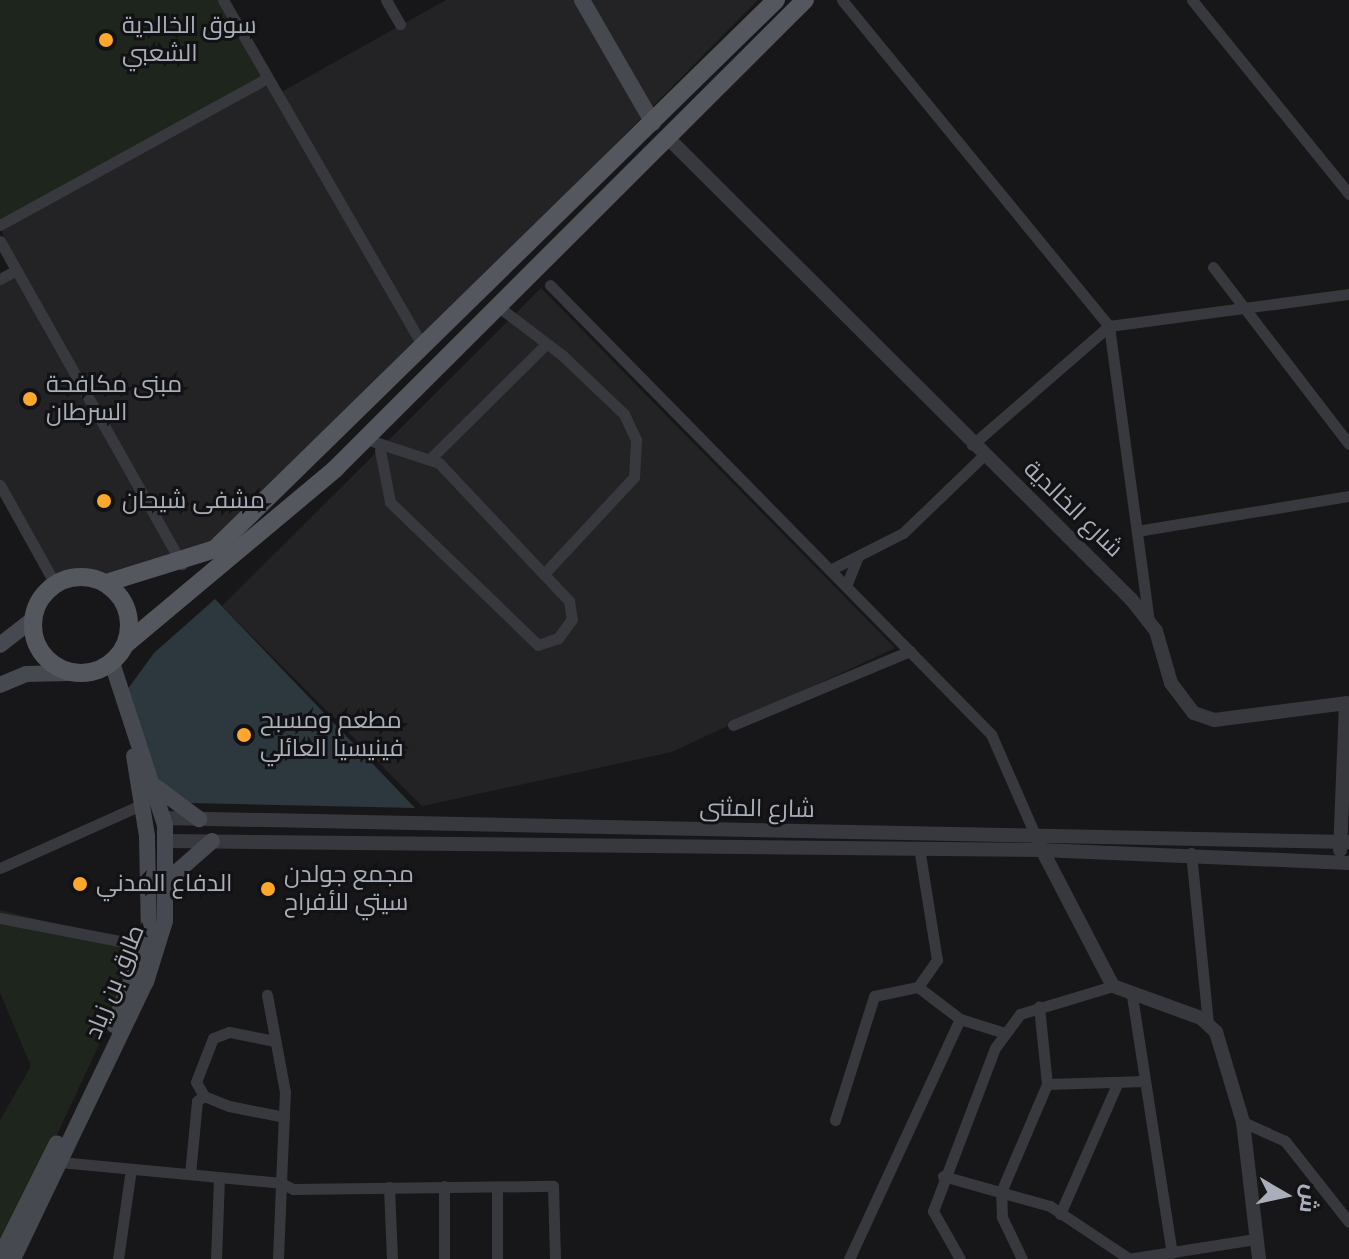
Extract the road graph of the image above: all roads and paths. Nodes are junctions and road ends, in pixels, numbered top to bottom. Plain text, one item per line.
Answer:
1 (223, 0) edge
2 (386, 0) edge
3 (582, 0) edge
4 (776, 0) edge
5 (805, 0) edge
6 (842, 0) edge
7 (1192, 0) edge
8 (400, 24) dead end
9 (266, 79) junction
10 (653, 123) junction
11 (667, 137) junction
12 (1349, 194) edge
13 (0, 225) edge
14 (0, 241) edge
15 (1213, 267) dead end
16 (16, 270) junction
17 (0, 279) edge
18 (550, 285) dead end
19 (1349, 294) edge
20 (496, 304) junction
21 (1241, 308) junction
22 (1109, 326) junction
23 (545, 345) junction
24 (423, 347) junction
25 (373, 444) junction
26 (1349, 444) edge
27 (978, 450) junction
28 (432, 457) junction
29 (0, 485) edge
30 (1349, 496) edge
31 (1137, 531) junction
32 (858, 557) junction
33 (183, 565) junction
34 (830, 570) junction
35 (544, 574) junction
36 (106, 583) junction
37 (55, 584) junction
38 (846, 586) junction
39 (32, 620) junction
40 (1150, 623) junction
41 (126, 644) junction
42 (0, 645) edge
43 (910, 651) junction
44 (108, 665) junction
45 (69, 673) junction
46 (0, 685) edge
47 (1348, 704) edge
48 (733, 725) dead end
49 (159, 815) junction
50 (199, 819) junction
51 (147, 836) junction
52 (212, 841) junction
53 (1345, 842) edge
54 (1038, 843) junction
55 (919, 848) junction
56 (1191, 853) junction
57 (1345, 863) edge
58 (0, 868) edge
59 (170, 878) junction
60 (0, 918) edge
61 (145, 946) junction
62 (1113, 986) junction
63 (918, 987) junction
64 (267, 995) dead end
65 (1132, 996) junction
66 (1039, 1006) junction
67 (960, 1019) junction
68 (1208, 1023) junction
69 (1005, 1033) junction
70 (275, 1041) junction
71 (1145, 1081) junction
72 (1118, 1082) junction
73 (1047, 1084) junction
74 (204, 1096) junction
75 (284, 1117) junction
76 (835, 1120) dead end
77 (1243, 1122) junction
78 (60, 1162) junction
79 (131, 1169) junction
80 (190, 1174) junction
81 (943, 1176) junction
82 (219, 1177) junction
83 (281, 1183) junction
84 (444, 1186) junction
85 (389, 1187) junction
86 (497, 1187) junction
87 (1001, 1192) junction
88 (1060, 1214) junction
89 (1349, 1222) edge
90 (1255, 1239) junction
91 (1172, 1253) junction
92 (0, 1257) edge
93 (1128, 1258) edge
94 (13, 1259) edge
95 (118, 1259) edge
96 (216, 1259) edge
97 (278, 1259) edge
98 (392, 1259) edge
99 (444, 1259) edge
100 (497, 1259) edge
101 (555, 1259) edge
102 (849, 1259) edge
103 (960, 1259) edge
104 (1022, 1259) edge
105 (1259, 1259) edge

1 - 9 street
2 - 8 street
3 - 10 main road
4 - 10 main road
5 - 11 main road
6 - 22 street
7 - 12 street
9 - 13 street
9 - 24 street
10 - 24 main road
11 - 20 main road
11 - 27 street, شارع الخالدية
14 - 16 street
15 - 21 street
16 - 17 street
16 - 33 street
18 - 34 street
19 - 21 street
20 - 23 street
20 - 25 main road
21 - 22 street
21 - 26 street
22 - 27 street
22 - 31 street
23 - 28 street
23 - 35 street
24 - 33 main road
25 - 28 street
25 - 35 street
25 - 41 main road
27 - 32 street
27 - 40 street, شارع الخالدية
28 - 35 street
29 - 37 street
30 - 31 street
31 - 40 street
32 - 34 street
32 - 38 street
33 - 36 main road
34 - 38 street
36 - 37 main road
36 - 41 main road
37 - 39 main road
38 - 43 street
39 - 42 main road
39 - 45 main road
40 - 47 street, شارع الخالدية
41 - 44 main road
43 - 48 street
43 - 54 street
44 - 45 main road
44 - 49 main road
45 - 46 main road
47 - 53 street, شارع الخالدية
49 - 50 main road
49 - 50 street, شارع المثنى
49 - 51 main road
49 - 51 main road
49 - 52 street, شارع المثنى
49 - 58 street
49 - 59 main road, طارق بن زياد
50 - 54 street, شارع المثنى
51 - 61 main road
52 - 55 street, شارع المثنى
52 - 59 main road
53 - 54 street, شارع المثنى
53 - 57 street, شارع الخالدية
54 - 55 street, شارع المثنى
54 - 56 street, شارع المثنى
54 - 62 street
55 - 63 street
56 - 57 street, شارع المثنى
56 - 68 street
59 - 78 main road, طارق بن زياد
60 - 61 street
61 - 92 main road
62 - 65 street
62 - 66 street
63 - 67 street
63 - 76 street
64 - 70 street
65 - 68 street
65 - 71 street
66 - 69 street
66 - 73 street
67 - 69 street
67 - 102 street
68 - 77 street
69 - 81 street
70 - 74 street
70 - 75 street
71 - 72 street
71 - 91 street
72 - 73 street
72 - 88 street
73 - 87 street
74 - 75 street
74 - 80 street
75 - 83 street
77 - 89 street
77 - 90 street
78 - 79 street
78 - 94 main road, طارق بن زياد
79 - 80 street
79 - 95 street
80 - 82 street
81 - 87 street
81 - 103 street
82 - 83 street
82 - 96 street
83 - 85 street
83 - 97 street
84 - 85 street
84 - 86 street
84 - 99 street
85 - 98 street
86 - 100 street
86 - 101 street
87 - 88 street
87 - 104 street
88 - 93 street
90 - 91 street
90 - 105 street
91 - 93 street

